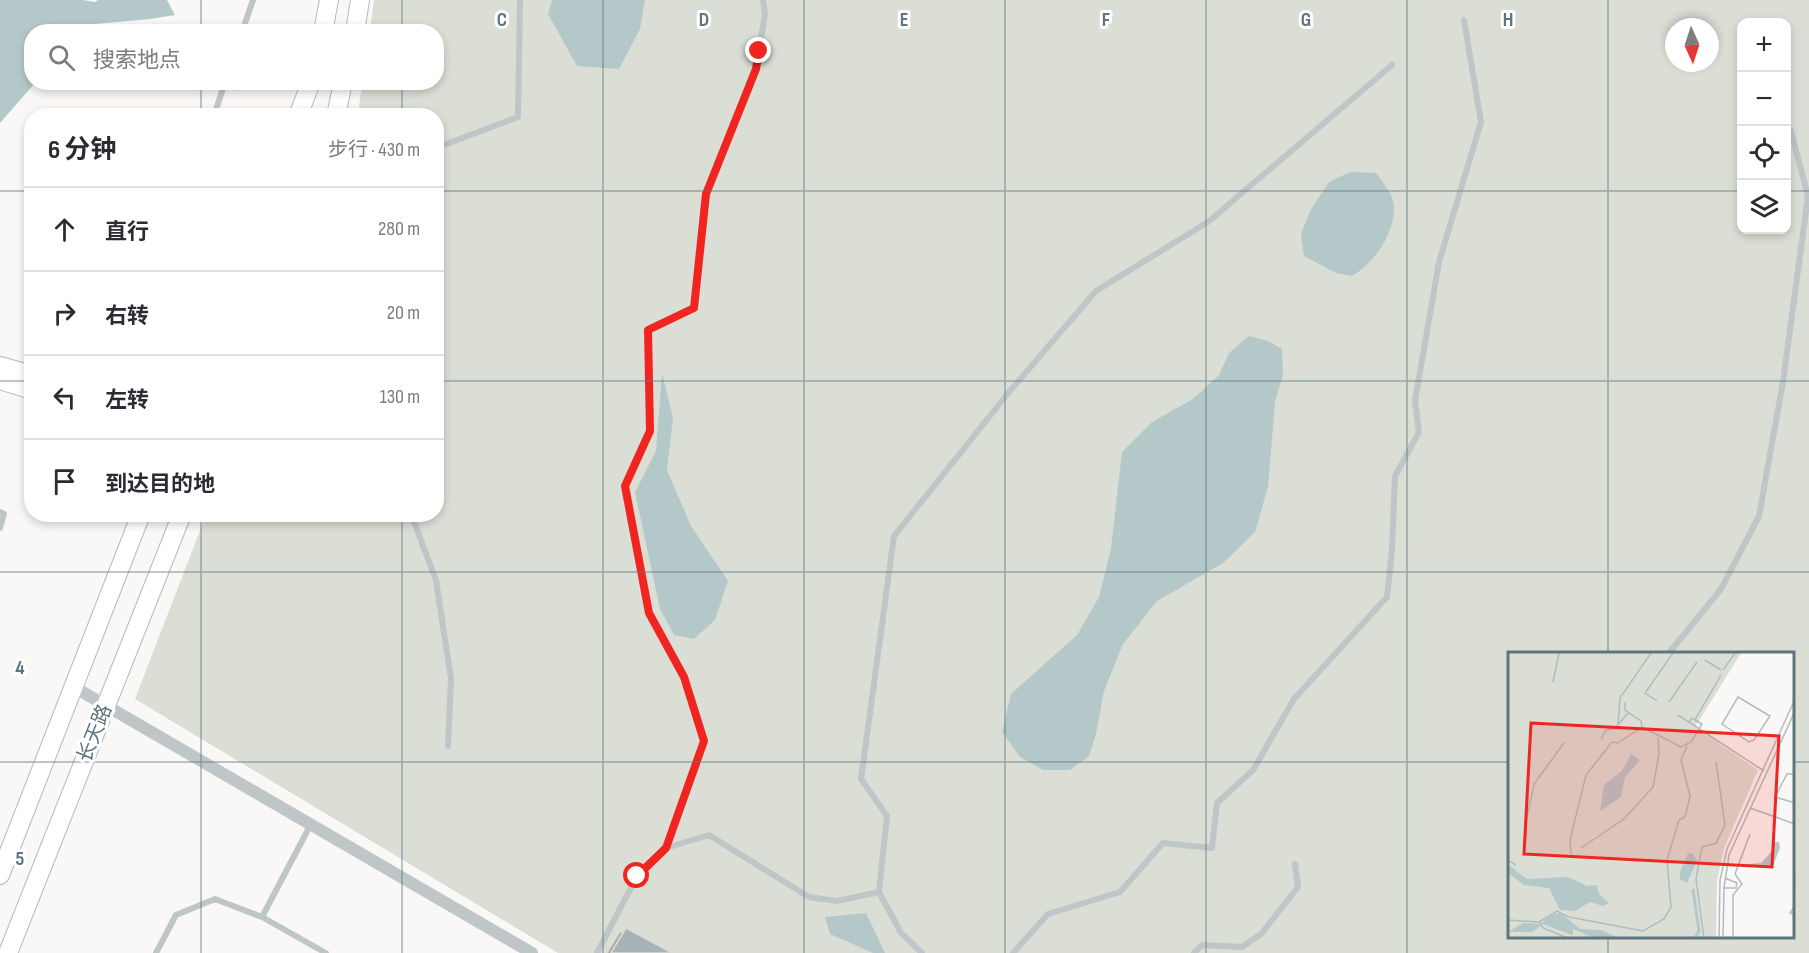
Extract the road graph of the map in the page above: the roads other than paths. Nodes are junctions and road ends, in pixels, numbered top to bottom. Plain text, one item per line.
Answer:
1 (253, 0) edge
2 (328, 0) edge
3 (360, 0) edge
4 (520, 0) edge
5 (764, 0) edge
6 (1464, 20) dead end
7 (245, 24) edge
8 (324, 24) edge
9 (356, 24) edge
10 (1392, 65) dead end
11 (222, 90) edge
12 (308, 90) edge
13 (341, 90) edge
14 (217, 108) edge
15 (301, 108) edge
16 (338, 108) edge
17 (1791, 131) dead end
18 (444, 145) edge
19 (0, 365) edge
20 (24, 372) edge
21 (0, 381) edge
22 (24, 388) edge
23 (0, 512) edge
24 (138, 522) edge
25 (179, 522) edge
26 (414, 522) edge
27 (0, 528) edge
28 (1670, 652) edge
29 (74, 687) junction
30 (106, 705) junction
31 (448, 746) dead end
32 (310, 824) junction
33 (666, 848) junction
34 (1295, 864) dead end
35 (0, 875) edge
36 (879, 892) junction
37 (262, 917) junction
38 (8, 953) edge
39 (156, 953) edge
40 (326, 953) edge
41 (532, 953) edge
42 (597, 953) edge
43 (922, 953) edge
44 (1013, 953) edge
45 (1194, 953) edge

1 - 7 lane
2 - 8 main road
3 - 9 main road
4 - 18 lane
5 - 33 lane
6 - 44 lane
10 - 36 lane
11 - 14 lane
12 - 15 main road
13 - 16 main road
17 - 28 lane
19 - 20 main road
21 - 22 main road
23 - 27 lane
24 - 29 main road, 长天路
25 - 30 main road, 长天路
26 - 31 lane
29 - 30 street
29 - 35 main road, 长天路
30 - 32 street
30 - 38 main road, 长天路
32 - 37 lane
32 - 41 street
33 - 36 lane
33 - 42 lane
34 - 45 lane
36 - 43 lane
37 - 39 lane
37 - 40 lane

